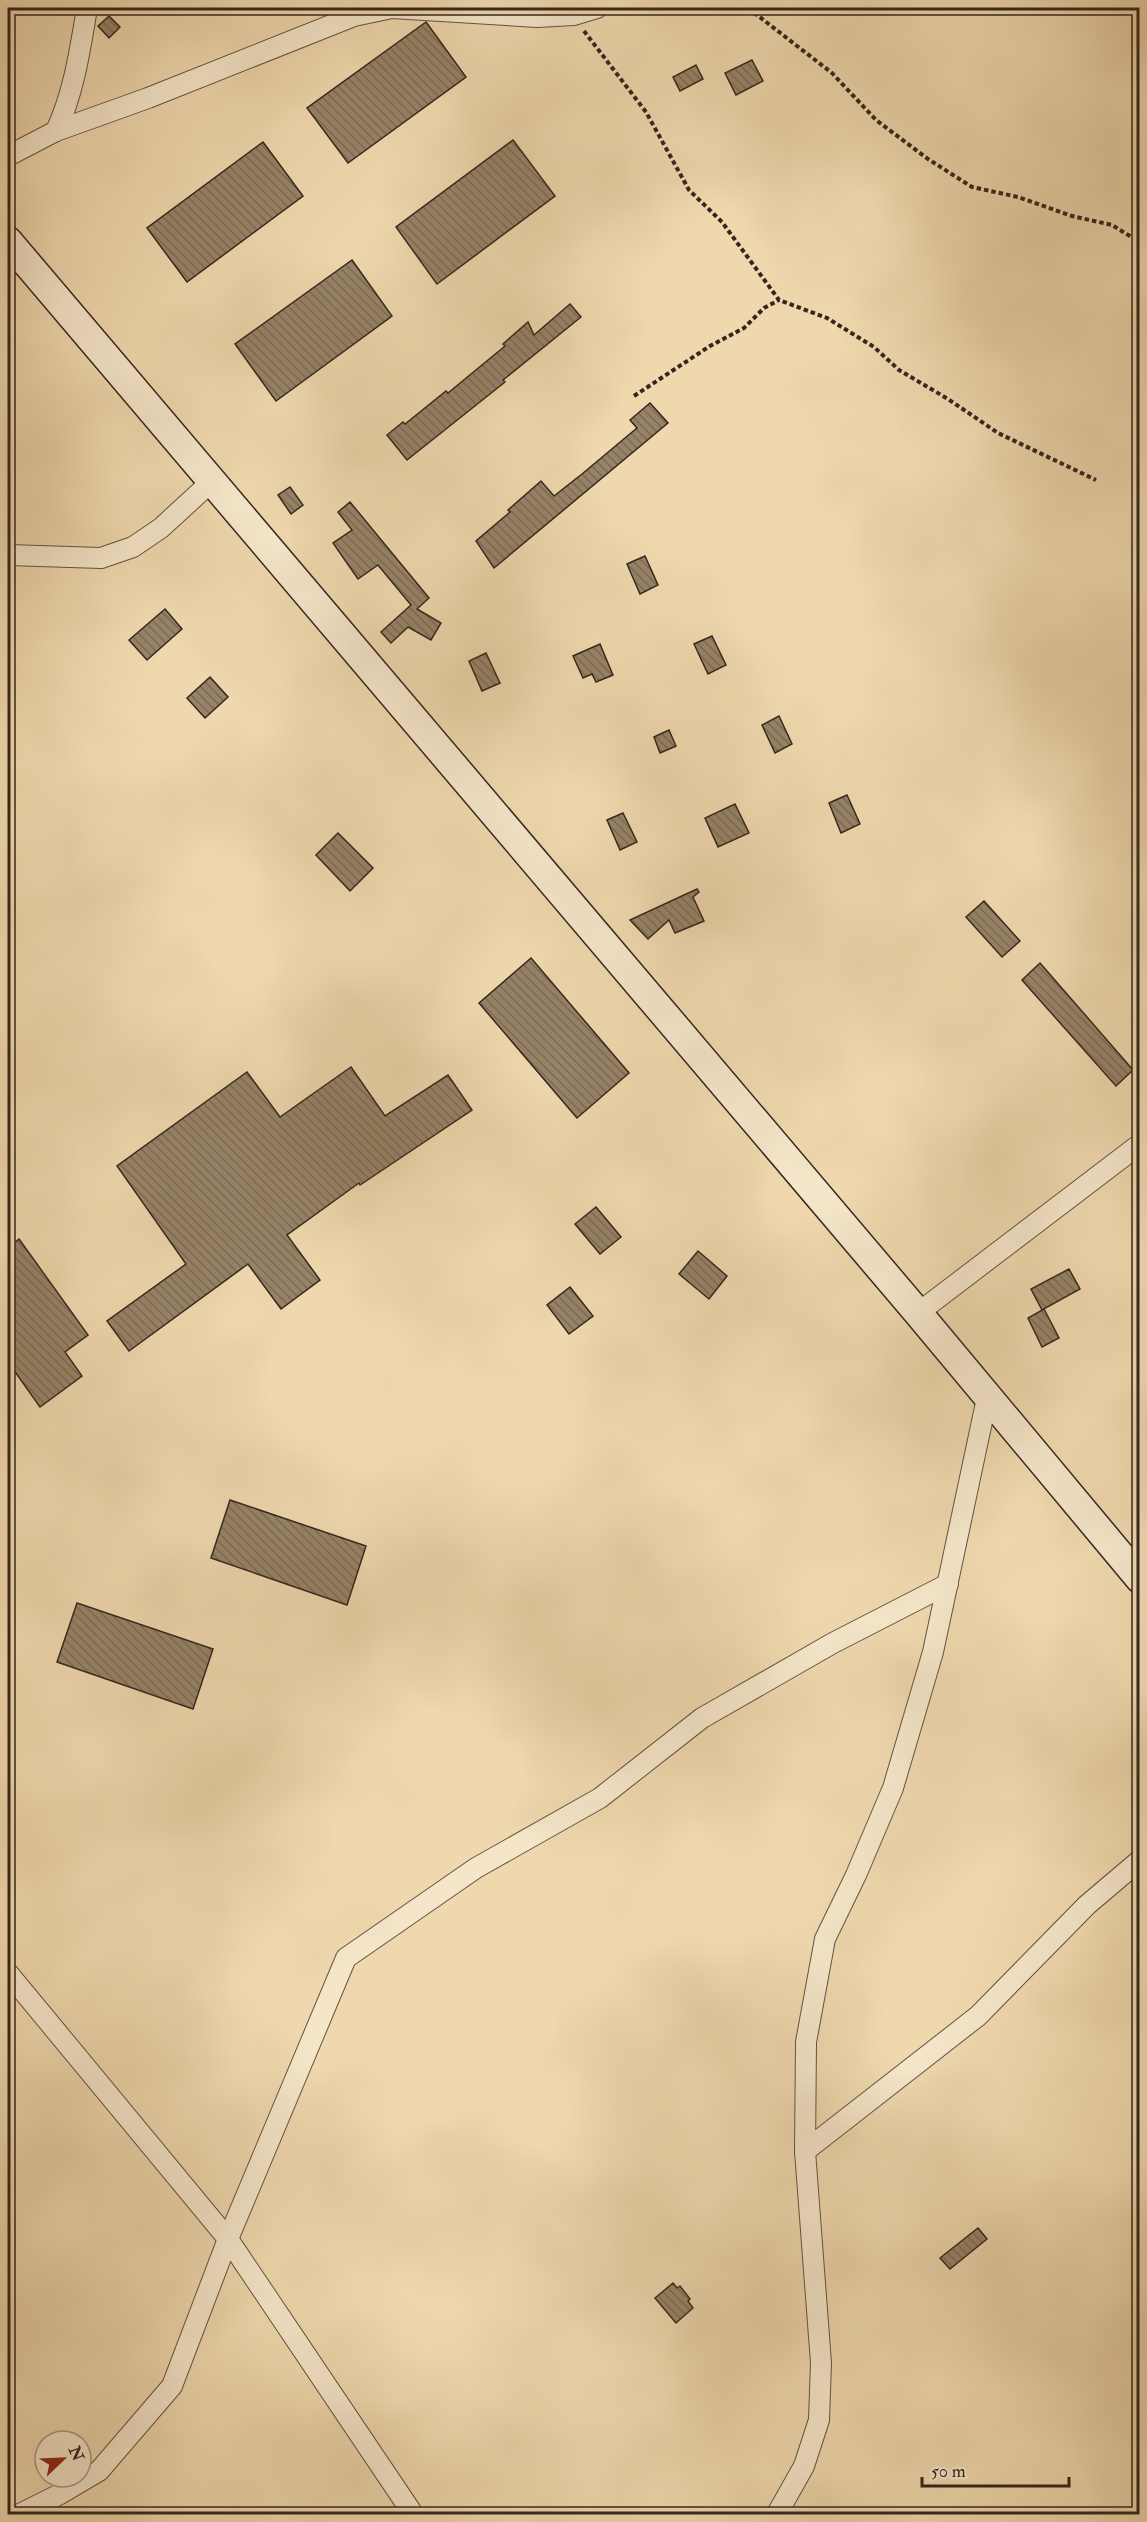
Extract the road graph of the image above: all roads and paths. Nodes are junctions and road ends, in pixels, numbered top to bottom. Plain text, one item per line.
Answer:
1 (87, 8) edge
2 (597, 8) edge
3 (748, 8) edge
4 (574, 15) junction
5 (56, 131) junction
6 (8, 156) edge
7 (1140, 238) edge
8 (8, 241) edge
9 (779, 300) junction
10 (634, 396) dead end
11 (1096, 480) dead end
12 (211, 482) junction
13 (8, 555) edge
14 (1140, 1144) edge
15 (918, 1313) junction
16 (987, 1398) junction
17 (1140, 1579) edge
18 (948, 1584) junction
19 (1140, 1860) edge
20 (8, 1973) edge
21 (805, 2151) junction
22 (228, 2239) junction
23 (20, 2514) edge
24 (413, 2514) edge
25 (777, 2514) edge

1 - 5 street
2 - 4 street
3 - 7 path
4 - 5 street
4 - 9 path
5 - 6 street
8 - 12 main road
9 - 10 path
9 - 11 path
12 - 13 street
12 - 15 main road
14 - 15 street
15 - 16 main road
16 - 17 main road
16 - 18 street
18 - 21 street
18 - 22 street
19 - 21 street
20 - 22 street
21 - 25 street
22 - 23 street
22 - 24 street

